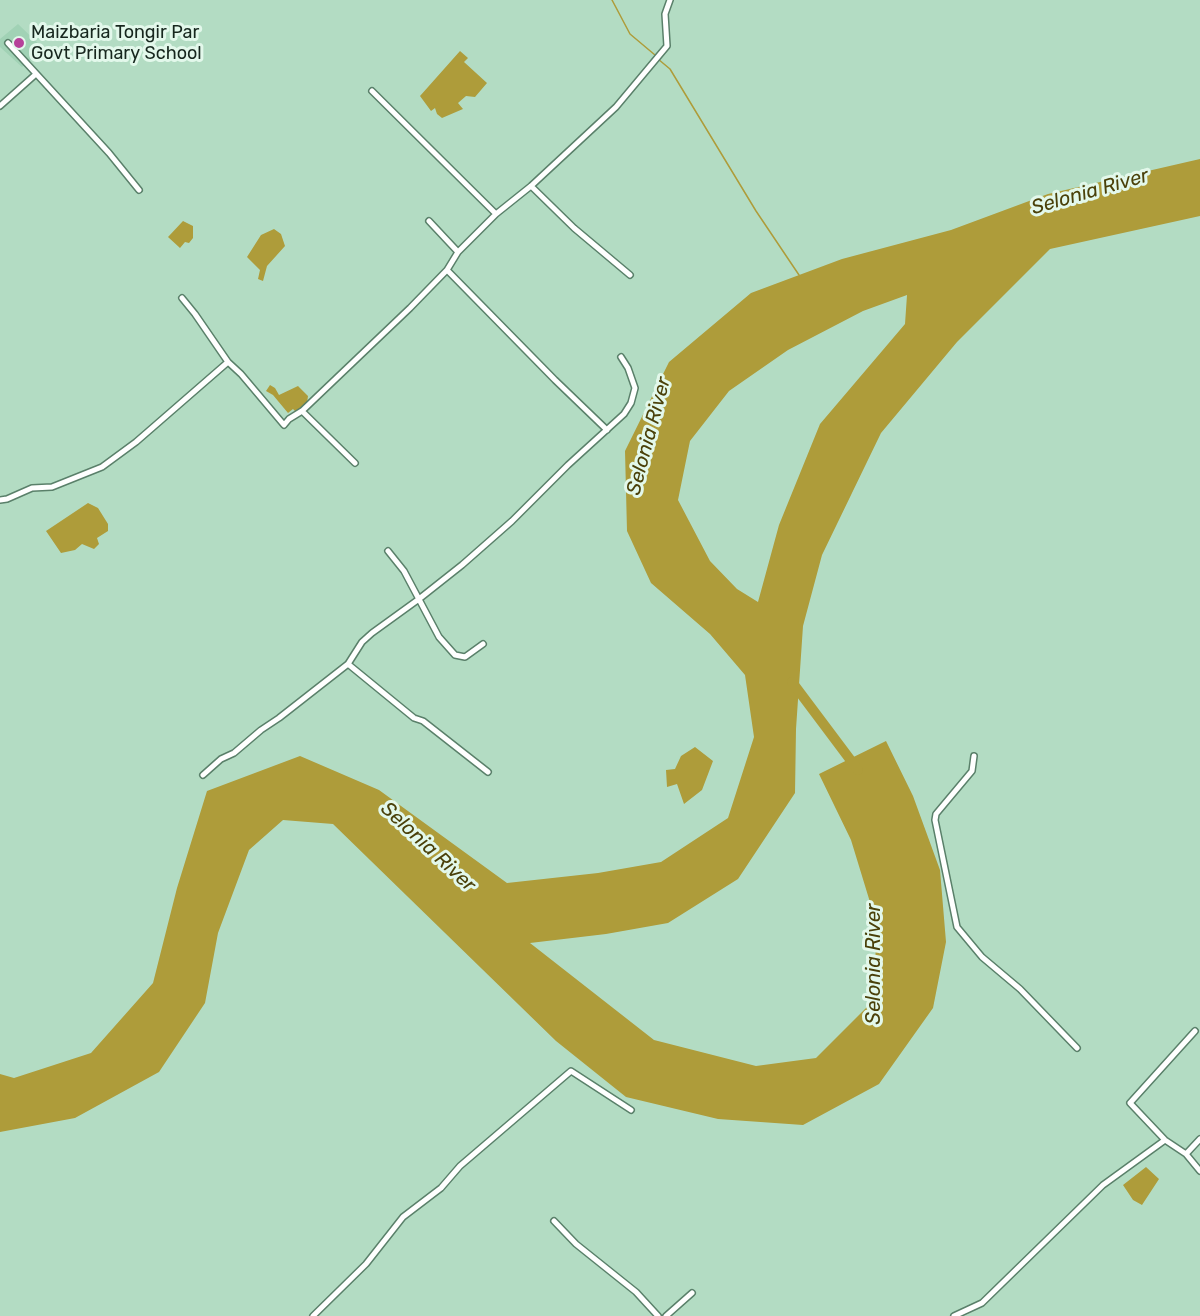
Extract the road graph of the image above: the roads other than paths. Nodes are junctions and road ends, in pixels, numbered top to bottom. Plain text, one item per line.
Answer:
1 (670, 0) edge
2 (8, 43) dead end
3 (36, 74) junction
4 (372, 91) dead end
5 (0, 106) edge
6 (531, 186) junction
7 (139, 190) dead end
8 (496, 214) junction
9 (429, 221) dead end
10 (458, 252) junction
11 (447, 270) junction
12 (630, 275) dead end
13 (182, 298) dead end
14 (621, 357) dead end
15 (228, 362) junction
16 (302, 411) junction
17 (607, 430) junction
18 (354, 463) dead end
19 (0, 500) edge
20 (388, 551) dead end
21 (419, 599) junction
22 (483, 644) dead end
23 (348, 664) junction
24 (974, 756) dead end
25 (488, 772) dead end
26 (203, 775) dead end
27 (1195, 1030) dead end
28 (1077, 1048) dead end
29 (631, 1110) dead end
30 (1200, 1139) edge
31 (1164, 1140) junction
32 (1186, 1154) junction
33 (1200, 1171) edge
34 (554, 1221) dead end
35 (692, 1293) dead end
36 (313, 1316) edge
37 (658, 1316) edge
38 (666, 1316) edge
39 (954, 1316) edge

1 - 6 street
2 - 3 street
3 - 5 street
3 - 7 street
4 - 8 street
6 - 8 street
6 - 12 street
8 - 10 street
9 - 10 street
10 - 11 street
11 - 16 street
11 - 17 street
13 - 15 street
14 - 17 street
15 - 16 street
15 - 19 street
16 - 18 street
17 - 21 street
20 - 21 street
21 - 22 street
21 - 23 street
23 - 25 street
23 - 26 street
24 - 28 street
27 - 31 street
29 - 36 street
30 - 32 street
31 - 32 street
31 - 39 street
32 - 33 street
34 - 37 street
35 - 38 street

